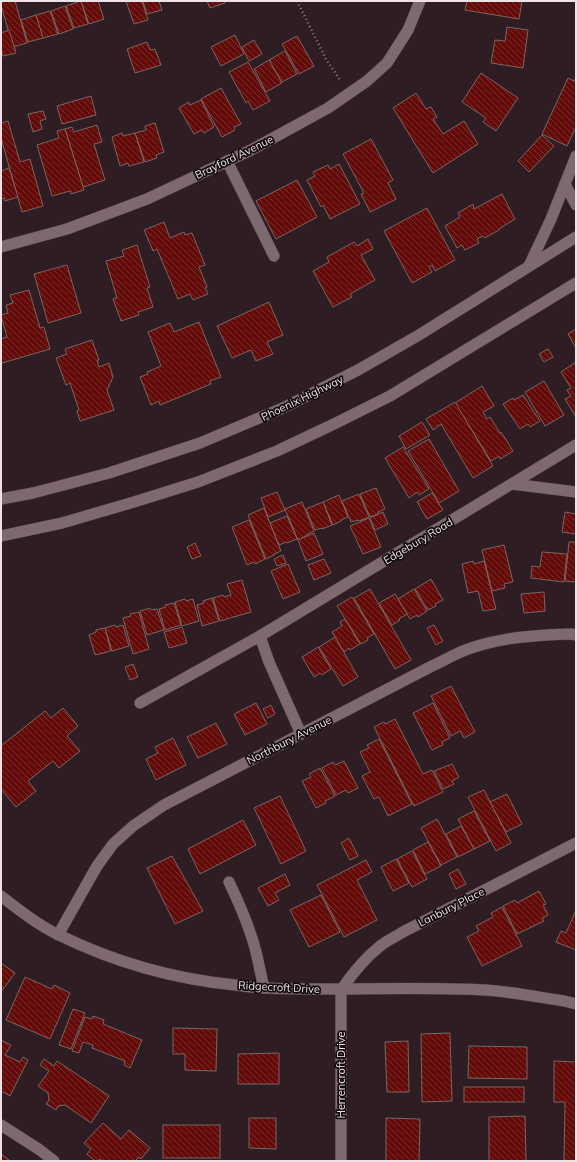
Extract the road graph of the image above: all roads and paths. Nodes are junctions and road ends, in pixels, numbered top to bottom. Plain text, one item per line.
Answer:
1 (297, 1) edge
2 (420, 1) edge
3 (350, 93) junction
4 (576, 156) edge
5 (227, 161) junction
6 (565, 184) junction
7 (576, 205) edge
8 (576, 237) edge
9 (1, 247) edge
10 (274, 256) dead end
11 (529, 266) junction
12 (576, 283) edge
13 (576, 445) edge
14 (512, 484) junction
15 (576, 492) edge
16 (1, 499) edge
17 (1, 536) edge
18 (576, 635) edge
19 (260, 636) junction
20 (140, 703) dead end
21 (301, 734) junction
22 (576, 843) edge
23 (229, 882) dead end
24 (1, 896) edge
25 (58, 934) junction
26 (264, 988) junction
27 (341, 990) junction
28 (576, 1004) edge
29 (1, 1125) edge
30 (54, 1161) edge
31 (341, 1161) edge

1 - 3 path
2 - 3 street, Brayford Avenue
3 - 5 street, Brayford Avenue
4 - 6 street
5 - 9 street, Brayford Avenue
5 - 10 street
6 - 7 street
6 - 11 street
8 - 11 street, Phoenix Highway
11 - 16 street, Phoenix Highway
12 - 17 street
13 - 14 street, Edgebury Road
14 - 15 street
14 - 19 street, Edgebury Road
18 - 21 street, Northbury Avenue
19 - 20 street, Edgebury Road
19 - 21 street
21 - 25 street, Northbury Avenue
22 - 27 street, Lanbury Place
23 - 26 street
24 - 25 street, Ridgecroft Drive
25 - 26 street, Ridgecroft Drive
26 - 27 street, Ridgecroft Drive
27 - 28 street, Ridgecroft Drive
27 - 31 street, Herrencroft Drive
29 - 30 street

